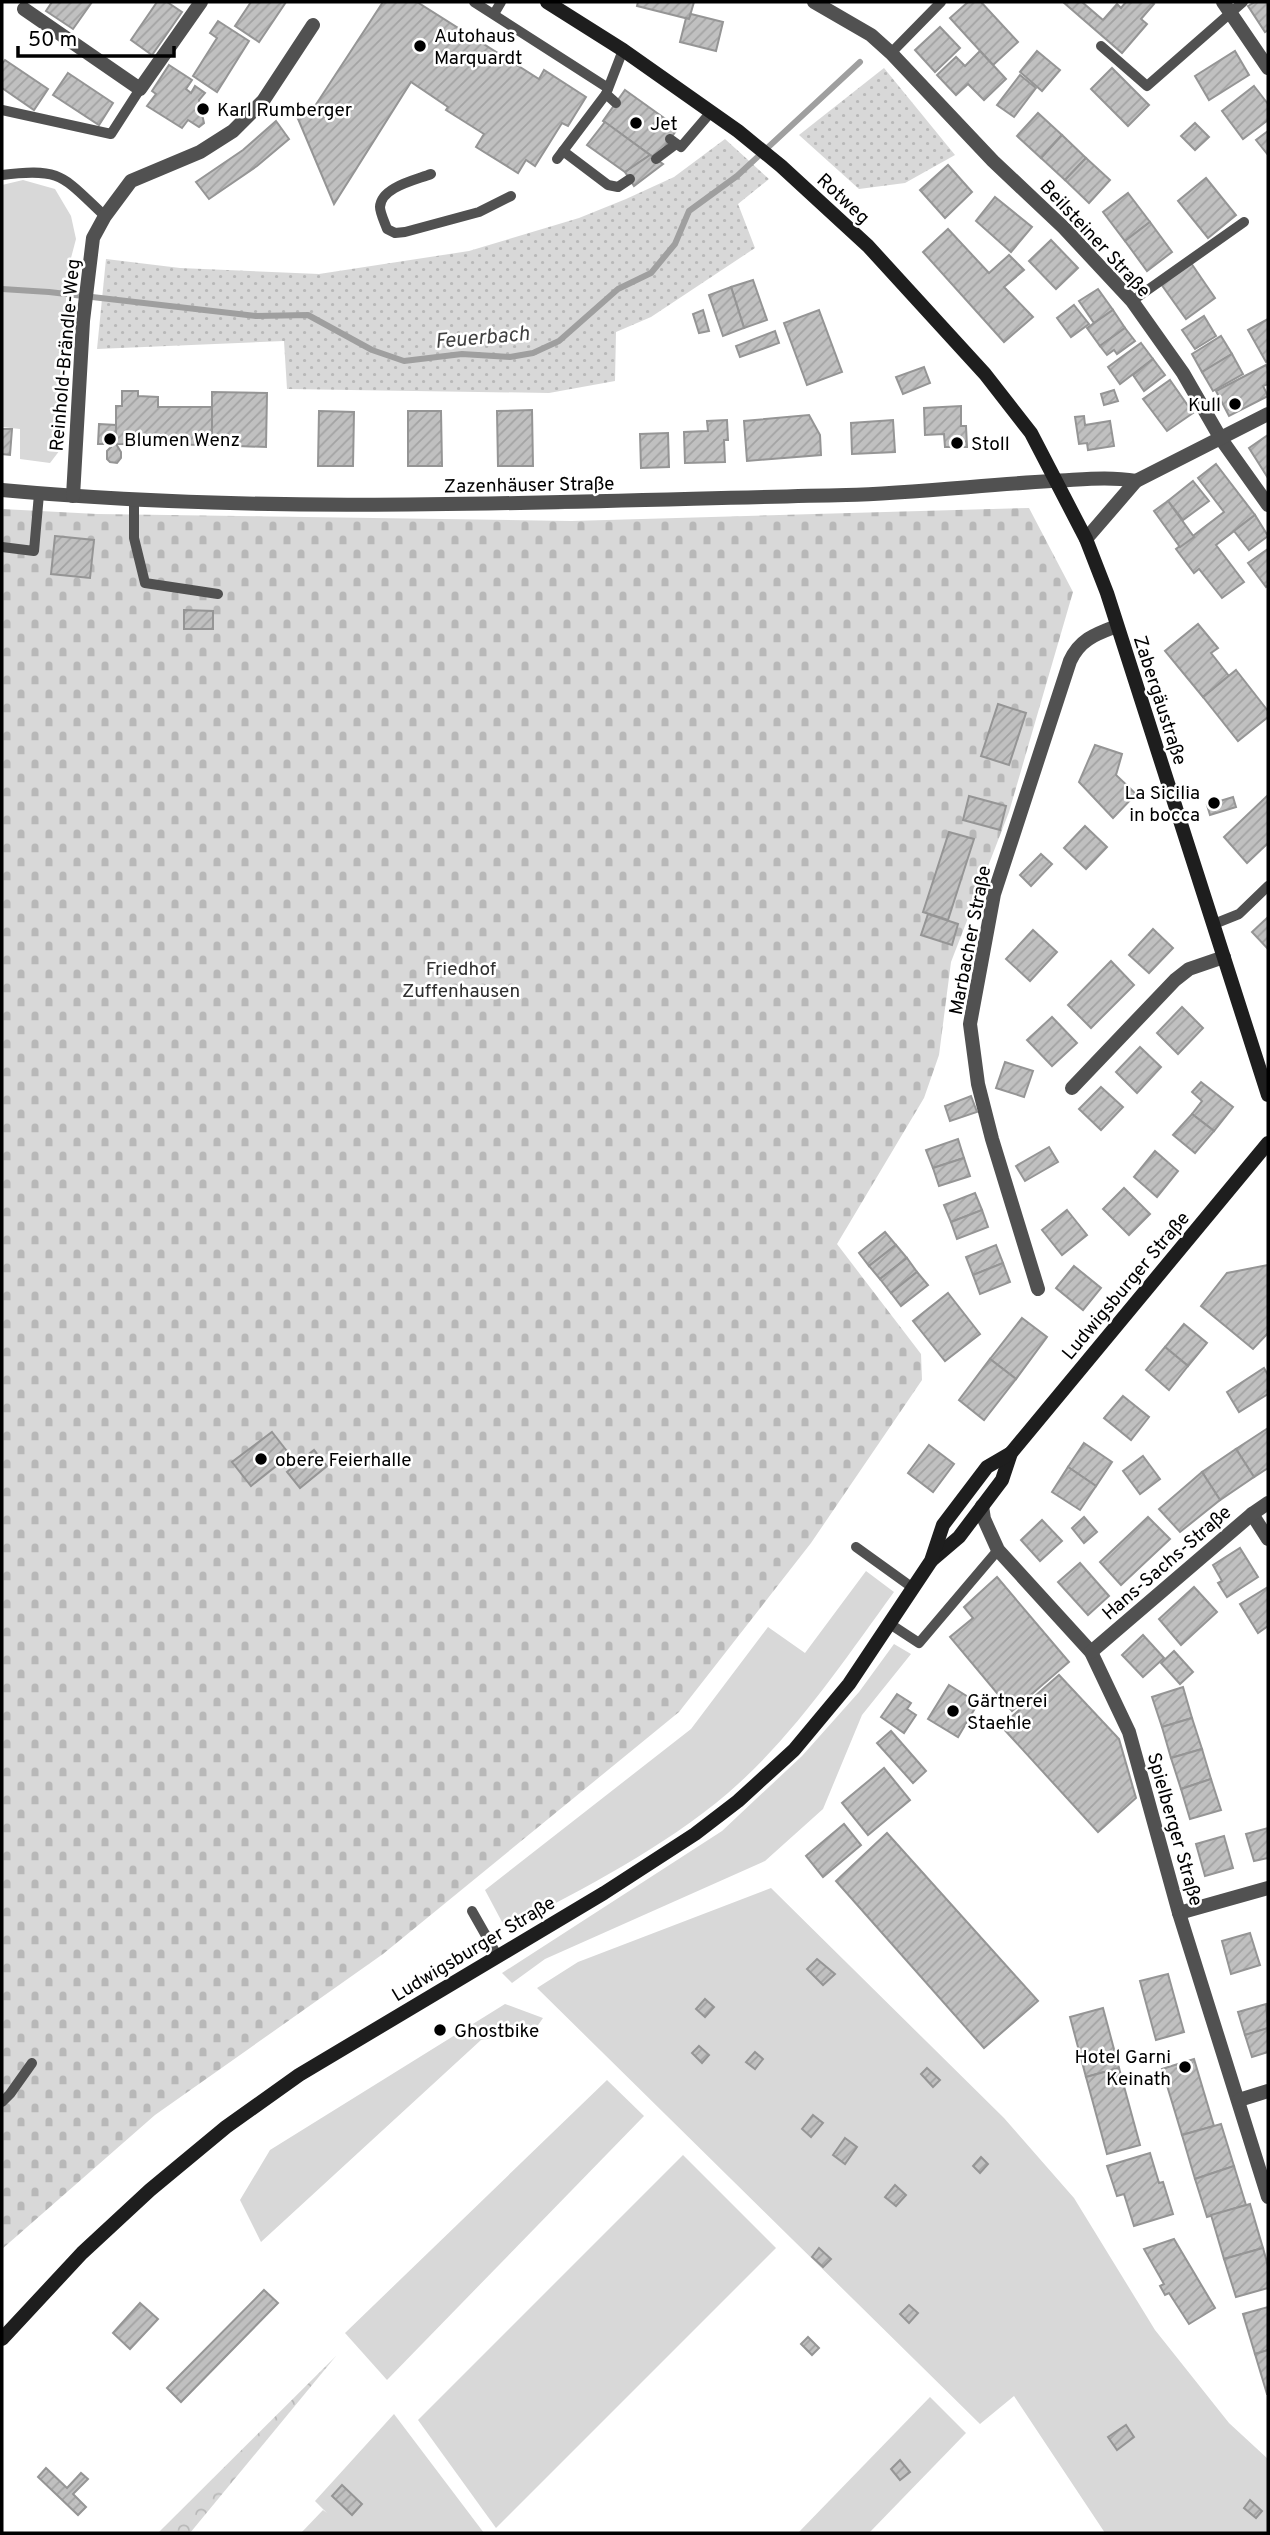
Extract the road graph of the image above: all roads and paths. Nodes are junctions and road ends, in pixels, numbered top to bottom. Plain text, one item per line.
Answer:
1 (201, 2) edge
2 (474, 2) edge
3 (501, 2) edge
4 (547, 2) edge
5 (814, 2) edge
6 (941, 2) edge
7 (1243, 2) edge
8 (1227, 7) edge
9 (24, 9) dead end
10 (494, 14) junction
11 (313, 25) dead end
12 (1101, 46) dead end
13 (622, 50) junction
14 (891, 53) junction
15 (1268, 68) edge
16 (140, 89) junction
17 (607, 91) junction
18 (616, 103) dead end
19 (2, 110) edge
20 (710, 112) junction
21 (656, 159) dead end
22 (431, 174) dead end
23 (2, 175) edge
24 (630, 179) dead end
25 (511, 196) dead end
26 (105, 216) junction
27 (1244, 222) dead end
28 (1132, 301) junction
29 (1268, 414) edge
30 (1221, 439) junction
31 (1058, 481) junction
32 (1136, 481) junction
33 (2, 490) edge
34 (39, 494) junction
35 (73, 496) junction
36 (134, 500) junction
37 (1268, 505) edge
38 (1086, 538) junction
39 (2, 547) edge
40 (218, 594) dead end
41 (1117, 626) junction
42 (1268, 886) edge
43 (1214, 924) junction
44 (1224, 957) junction
45 (1072, 1088) dead end
46 (1268, 1095) edge
47 (1268, 1143) edge
48 (1038, 1289) dead end
49 (1012, 1453) junction
50 (1268, 1503) edge
51 (982, 1506) junction
52 (1252, 1514) junction
53 (1268, 1539) edge
54 (856, 1547) dead end
55 (998, 1550) junction
56 (931, 1561) junction
57 (913, 1588) junction
58 (890, 1624) junction
59 (1091, 1652) junction
60 (1268, 1888) edge
61 (472, 1911) dead end
62 (1179, 1913) junction
63 (497, 1955) junction
64 (32, 2063) dead end
65 (1268, 2091) edge
66 (1239, 2099) junction
67 (2, 2102) edge
68 (1268, 2197) edge
69 (2, 2339) edge

1 - 16 street
2 - 10 lane
3 - 10 lane
4 - 13 main road, Rotweg
5 - 14 street, Beilsteiner Straße
6 - 14 lane
7 - 8 lane
8 - 12 lane
8 - 15 street
9 - 16 street
10 - 17 lane
11 - 26 street, Reinhold-Brändle-Weg
13 - 17 lane
13 - 20 main road, Rotweg
14 - 28 street, Beilsteiner Straße
16 - 19 lane
17 - 18 lane
17 - 24 lane
20 - 21 lane
20 - 31 main road, Rotweg
22 - 25 lane
23 - 26 lane
26 - 35 street, Reinhold-Brändle-Weg
27 - 28 lane
28 - 30 street, Beilsteiner Straße
29 - 30 street
30 - 32 street
30 - 37 street, Beilsteiner Straße
31 - 32 street
31 - 36 street, Zazenhäuser Straße
31 - 38 main road, Zabergäustraße
32 - 38 street
33 - 34 street, Zazenhäuser Straße
34 - 35 street, Zazenhäuser Straße
34 - 39 lane
35 - 36 street, Zazenhäuser Straße
36 - 40 lane
38 - 41 main road, Zabergäustraße
41 - 43 main road, Zabergäustraße
41 - 48 street, Marbacher Straße
42 - 43 lane
43 - 44 main road, Zabergäustraße
44 - 45 street
44 - 46 main road, Zabergäustraße
47 - 49 main road, Ludwigsburger Straße
49 - 51 main road, Ludwigsburger Straße
49 - 56 main road, Ludwigsburger Straße
50 - 52 street, Hans-Sachs-Straße
51 - 55 street, Spielberger Straße
51 - 56 main road, Ludwigsburger Straße
52 - 53 street
52 - 59 street, Hans-Sachs-Straße
54 - 57 lane
55 - 58 lane
55 - 59 street, Spielberger Straße
56 - 57 main road, Ludwigsburger Straße
57 - 58 main road, Ludwigsburger Straße
58 - 63 main road, Ludwigsburger Straße
59 - 62 street, Spielberger Straße
60 - 62 street
61 - 63 lane
62 - 66 street, Spielberger Straße
63 - 69 main road, Ludwigsburger Straße
64 - 67 lane
65 - 66 street
66 - 68 street, Spielberger Straße

